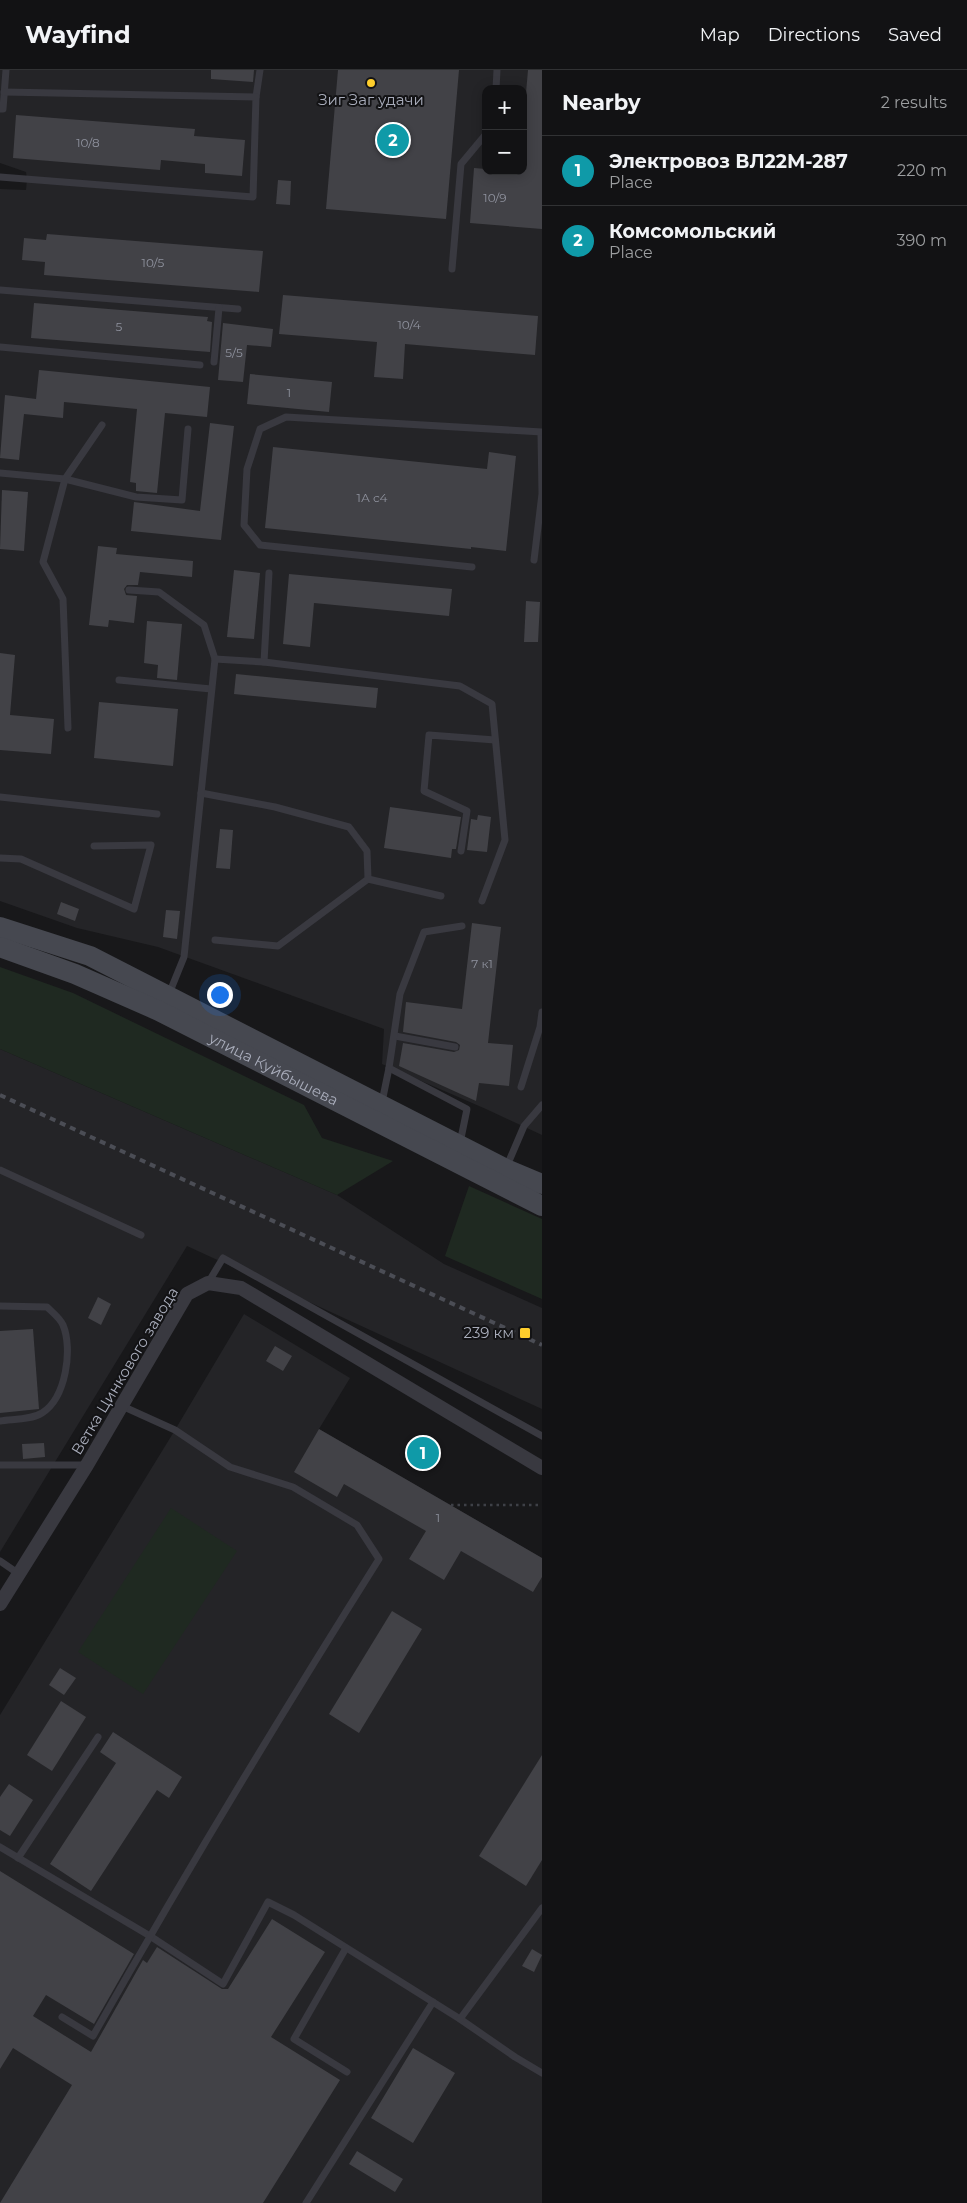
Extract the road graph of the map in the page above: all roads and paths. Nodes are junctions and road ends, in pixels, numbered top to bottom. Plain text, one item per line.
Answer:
1 (6, 70) edge
2 (260, 70) edge
3 (497, 70) edge
4 (496, 85) edge
5 (4, 92) junction
6 (256, 97) junction
7 (0, 109) edge
8 (482, 139) edge
9 (0, 177) edge
10 (452, 269) dead end
11 (0, 290) edge
12 (219, 308) junction
13 (238, 309) dead end
14 (0, 347) edge
15 (214, 362) dead end
16 (200, 365) dead end
17 (102, 425) dead end
18 (188, 429) dead end
19 (542, 432) edge
20 (0, 473) edge
21 (65, 479) junction
22 (542, 494) edge
23 (534, 560) dead end
24 (472, 567) dead end
25 (269, 573) dead end
26 (130, 590) dead end
27 (216, 659) junction
28 (264, 662) junction
29 (119, 680) dead end
30 (211, 689) junction
31 (68, 728) dead end
32 (495, 740) junction
33 (202, 793) junction
34 (0, 797) edge
35 (157, 814) dead end
36 (94, 846) dead end
37 (461, 851) dead end
38 (0, 858) edge
39 (368, 879) junction
40 (440, 896) dead end
41 (482, 901) dead end
42 (462, 926) dead end
43 (0, 927) edge
44 (214, 940) dead end
45 (0, 947) edge
46 (164, 1003) junction
47 (542, 1012) edge
48 (394, 1036) junction
49 (455, 1047) dead end
50 (389, 1068) junction
51 (522, 1087) dead end
52 (381, 1105) junction
53 (542, 1105) edge
54 (460, 1145) junction
55 (506, 1169) junction
56 (0, 1170) edge
57 (542, 1184) edge
58 (542, 1206) edge
59 (141, 1235) dead end
60 (208, 1283) junction
61 (0, 1306) edge
62 (122, 1406) junction
63 (0, 1421) edge
64 (542, 1436) edge
65 (0, 1465) edge
66 (86, 1466) junction
67 (542, 1468) edge
68 (451, 1505) dead end
69 (542, 1505) edge
70 (0, 1561) edge
71 (19, 1574) junction
72 (0, 1604) edge
73 (98, 1737) dead end
74 (0, 1847) edge
75 (18, 1858) junction
76 (542, 1908) edge
77 (150, 1936) junction
78 (346, 1948) junction
79 (433, 2002) junction
80 (62, 2017) dead end
81 (460, 2019) junction
82 (347, 2072) dead end
83 (542, 2073) edge
84 (306, 2203) edge

1 - 5 lane
2 - 6 lane
3 - 4 lane
5 - 6 lane
5 - 7 lane
6 - 9 lane
8 - 10 lane
11 - 12 lane
12 - 13 lane
12 - 15 lane
14 - 16 lane
17 - 21 lane
18 - 21 lane
19 - 22 lane
19 - 24 lane
20 - 21 lane
21 - 31 lane
22 - 23 lane
25 - 28 lane
26 - 27 lane
27 - 28 lane
27 - 30 lane
28 - 32 lane
29 - 30 lane
30 - 33 lane
32 - 37 lane
32 - 41 lane
33 - 39 lane
33 - 46 lane
34 - 35 lane
36 - 38 lane
39 - 40 lane
39 - 44 lane
42 - 48 lane
43 - 46 main road, улица Куйбышева
45 - 46 main road, улица Куйбышева
46 - 52 main road, улица Куйбышева
46 - 58 main road, улица Куйбышева
47 - 51 lane
48 - 49 lane
48 - 50 lane
50 - 52 lane
50 - 54 lane
52 - 54 main road, улица Куйбышева
53 - 55 lane
54 - 55 main road, улица Куйбышева
55 - 57 main road, улица Куйбышева
56 - 59 lane
60 - 62 street, Ветка Цинкового завода
60 - 64 lane
60 - 67 street
61 - 63 lane
62 - 66 street, Ветка Цинкового завода
62 - 77 lane
65 - 66 lane
66 - 71 street, Ветка Цинкового завода
68 - 69 path
70 - 71 lane
71 - 72 street, Ветка Цинкового завода
73 - 75 lane
74 - 75 lane
75 - 77 lane
76 - 81 lane
77 - 78 lane
77 - 80 lane
78 - 79 lane
78 - 82 lane
79 - 81 lane
79 - 84 lane
81 - 83 lane

